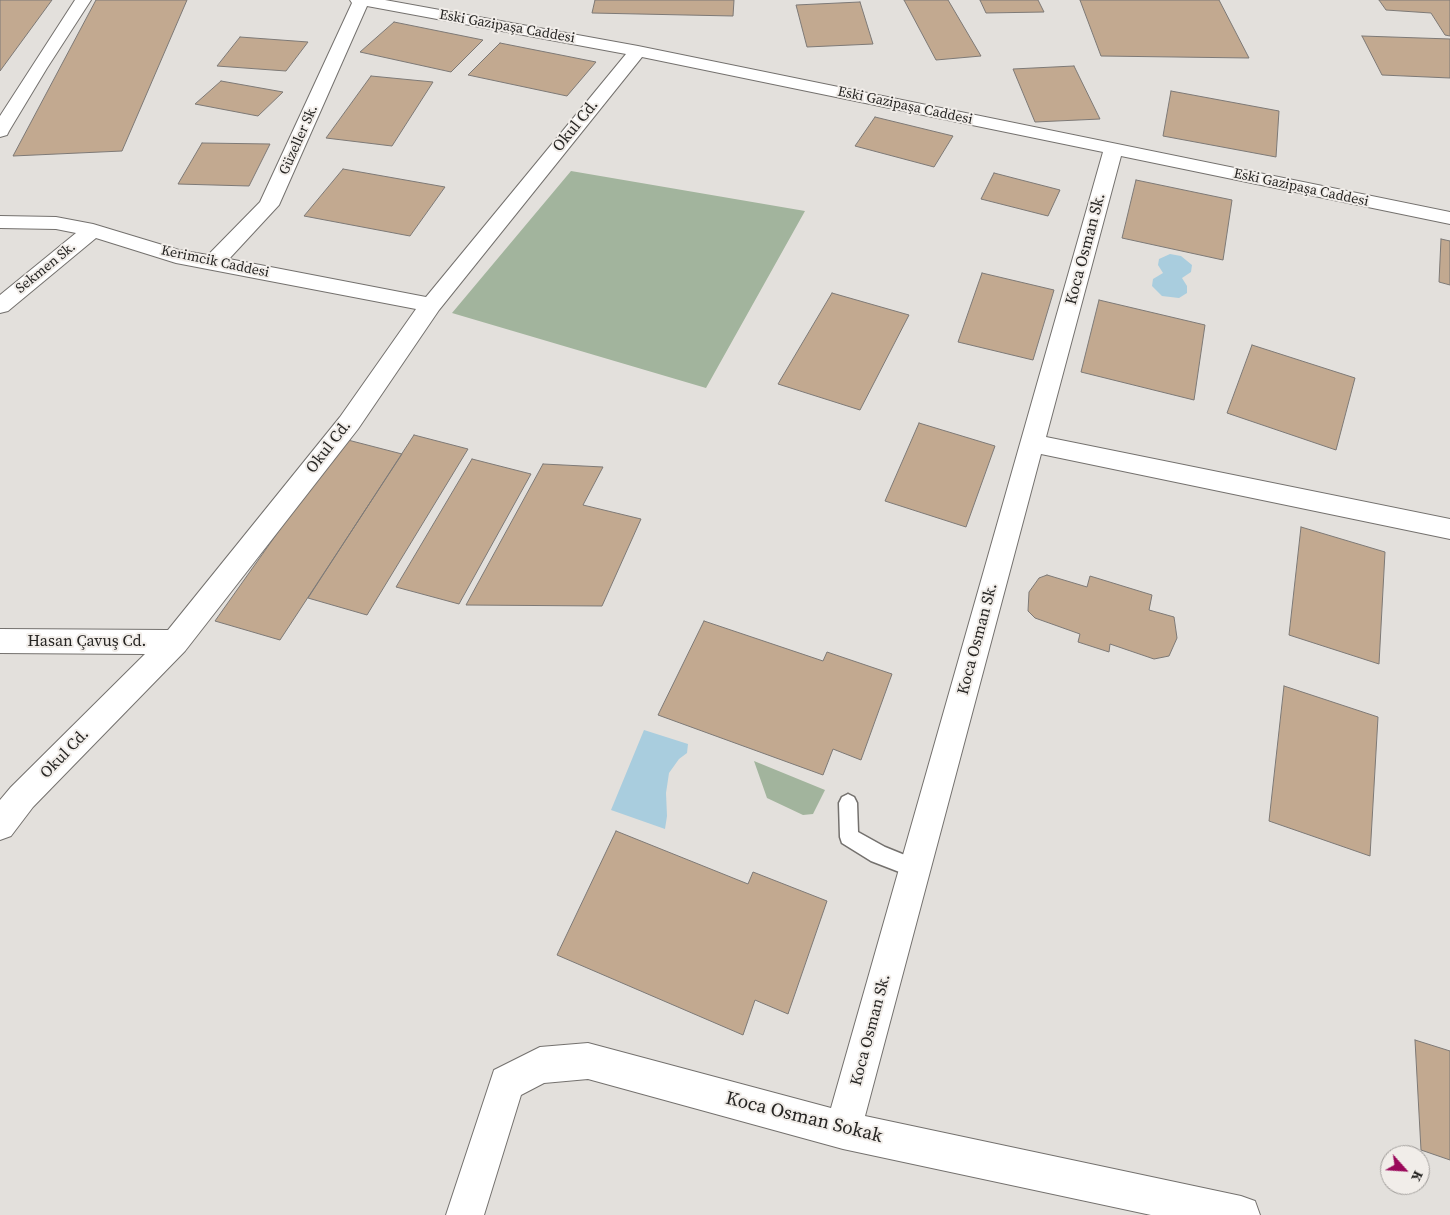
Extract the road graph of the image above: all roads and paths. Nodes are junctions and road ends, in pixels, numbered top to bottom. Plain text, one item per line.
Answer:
1 (83, 0) edge
2 (360, 0) edge
3 (638, 51) junction
4 (0, 131) edge
5 (1113, 149) junction
6 (1450, 218) edge
7 (0, 222) edge
8 (92, 230) junction
9 (213, 263) junction
10 (431, 305) junction
11 (0, 306) edge
12 (1032, 444) junction
13 (1450, 529) edge
14 (0, 641) edge
15 (175, 642) junction
16 (848, 803) dead end
17 (0, 825) edge
18 (915, 869) junction
19 (844, 1130) junction
20 (465, 1215) edge
21 (1241, 1215) edge

1 - 4 street
2 - 3 street, Eski Gazipaşa Caddesi
2 - 9 street, Güzeller Sk.
3 - 5 street, Eski Gazipaşa Caddesi
3 - 10 street, Okul Cd.
5 - 6 street, Eski Gazipaşa Caddesi
5 - 12 street, Koca Osman Sk.
7 - 8 street, Kerimcik Caddesi
8 - 9 street, Kerimcik Caddesi
8 - 11 street, Sekmen Sk.
9 - 10 street, Kerimcik Caddesi
10 - 15 street, Okul Cd.
12 - 13 street
12 - 18 street, Koca Osman Sk.
14 - 15 street, Hasan Çavuş Cd.
15 - 17 street, Okul Cd.
16 - 18 lane
18 - 19 street, Koca Osman Sk.
19 - 20 street, Koca Osman Sokak
19 - 21 street, Koca Osman Sokak

